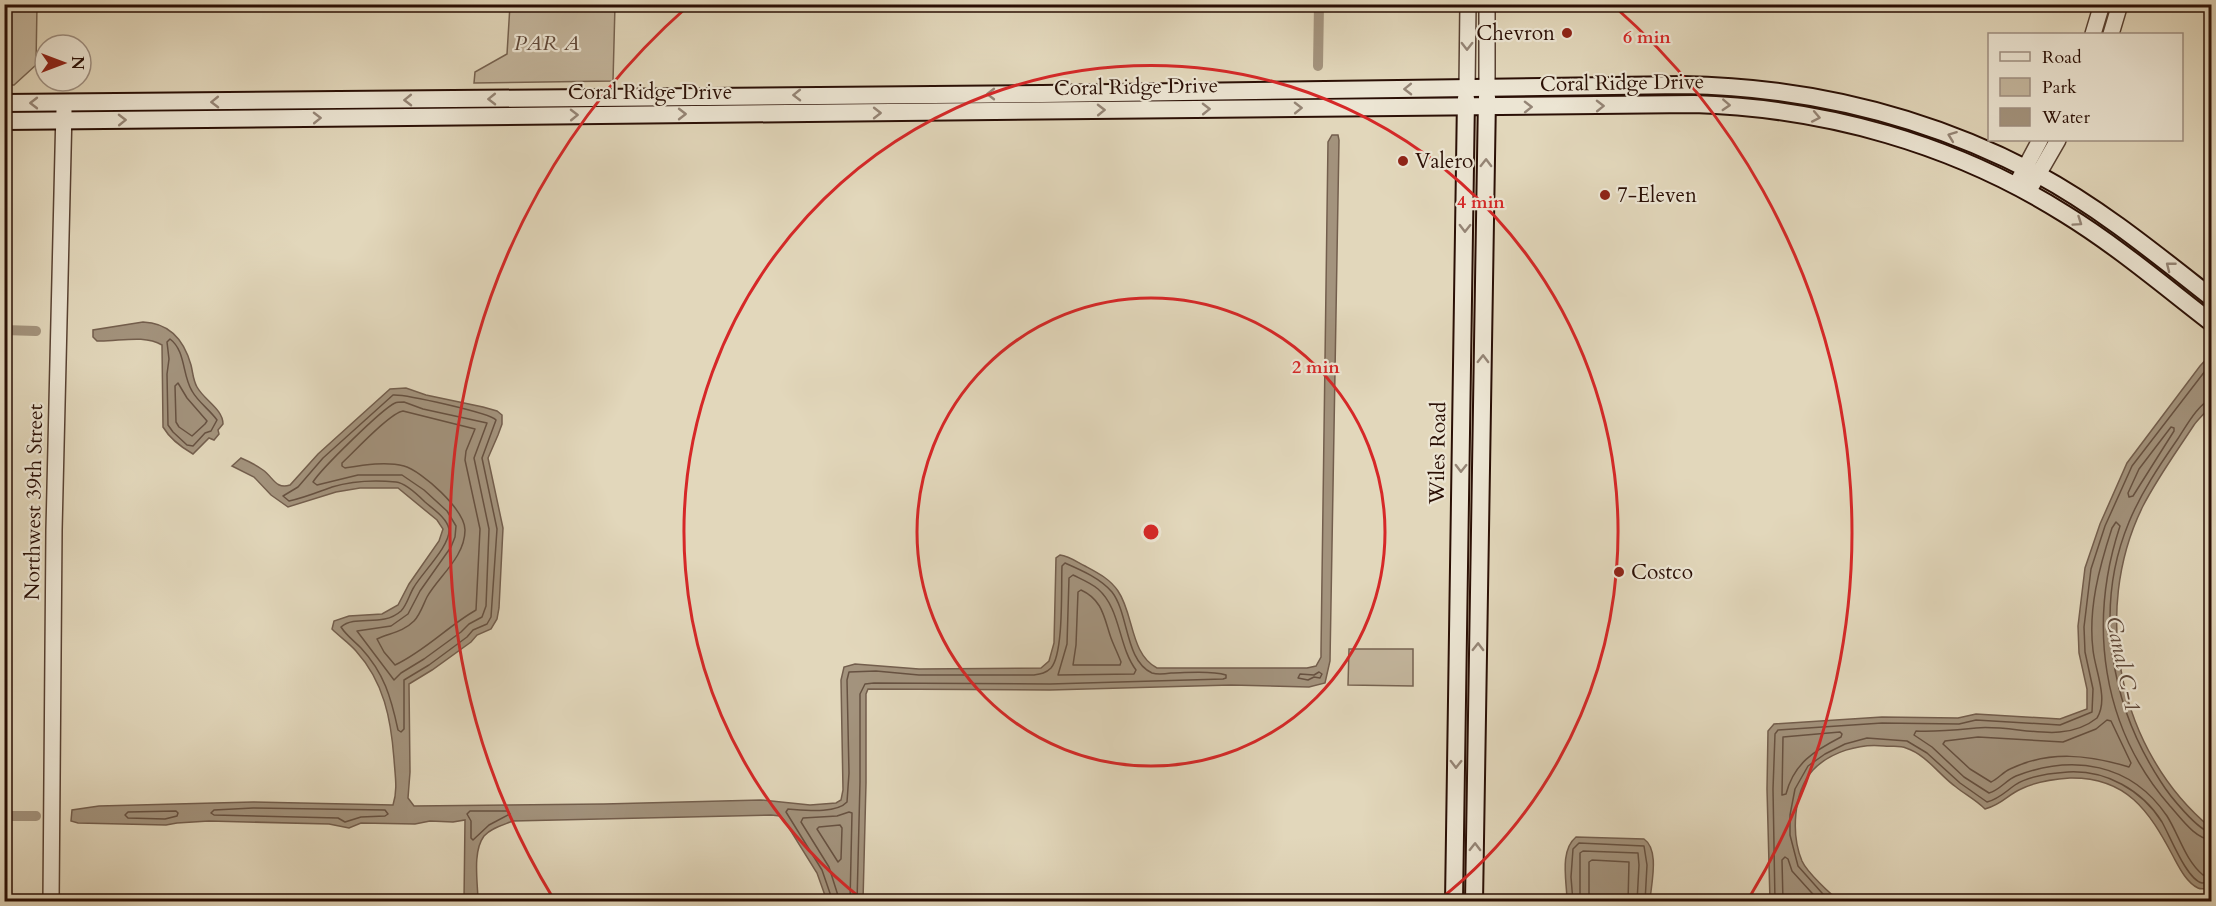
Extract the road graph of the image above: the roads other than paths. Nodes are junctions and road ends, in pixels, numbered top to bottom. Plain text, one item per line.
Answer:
1 (1468, 4) edge
2 (1487, 4) edge
3 (2102, 4) edge
4 (2120, 4) edge
5 (2093, 33) edge
6 (2111, 33) edge
7 (1487, 87) junction
8 (1467, 88) junction
9 (4, 103) edge
10 (64, 103) junction
11 (1466, 107) junction
12 (1487, 107) junction
13 (4, 121) edge
14 (64, 121) junction
15 (2040, 141) edge
16 (2057, 141) edge
17 (2031, 171) junction
18 (2022, 189) junction
19 (2211, 298) edge
20 (2211, 323) edge
21 (51, 902) edge
22 (1454, 902) edge
23 (1474, 902) edge

1 -> 8 street, Wiles Road
2 - 7 street, Wiles Road
3 - 5 street
4 - 6 street
7 - 8 main road, Coral Ridge Drive
7 - 12 main road, Wiles Road
17 -> 7 main road, Coral Ridge Drive
8 -> 10 main road, Coral Ridge Drive
8 - 11 main road, Wiles Road
10 -> 9 main road, Coral Ridge Drive
10 - 14 street, Northwest 39th Street
11 - 12 main road, Coral Ridge Drive
14 -> 11 main road, Coral Ridge Drive
11 -> 22 main road, Wiles Road
12 -> 18 main road, Coral Ridge Drive
23 -> 12 main road, Wiles Road
13 - 14 main road, Coral Ridge Drive
14 - 21 street, Northwest 39th Street
15 - 17 street
16 - 17 street
17 - 18 street
19 -> 17 main road, Coral Ridge Drive
18 -> 20 main road, Coral Ridge Drive

